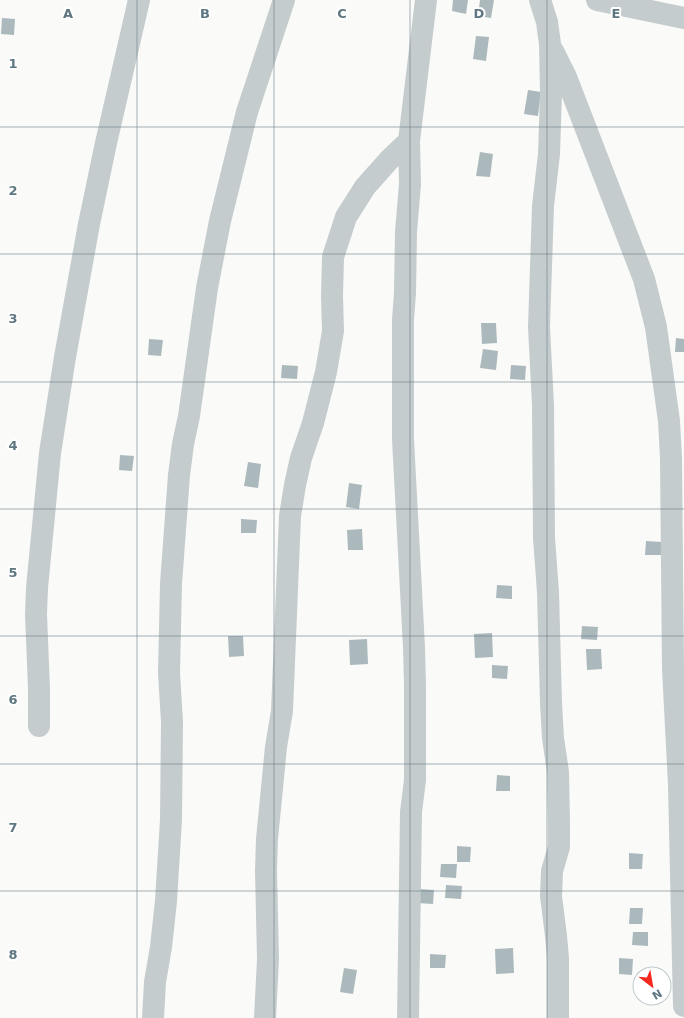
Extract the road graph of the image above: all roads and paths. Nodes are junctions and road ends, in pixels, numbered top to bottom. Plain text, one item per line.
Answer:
1 (139, 0) edge
2 (284, 0) edge
3 (426, 0) edge
4 (540, 0) edge
5 (597, 0) edge
6 (684, 18) edge
7 (550, 44) junction
8 (410, 141) junction
9 (39, 726) dead end
10 (684, 1006) edge
11 (153, 1018) edge
12 (265, 1018) edge
13 (408, 1018) edge
14 (558, 1018) edge

1 - 9 street
2 - 11 street
3 - 8 street
4 - 7 street
5 - 6 street
7 - 10 street
7 - 14 street
8 - 12 street
8 - 13 street

